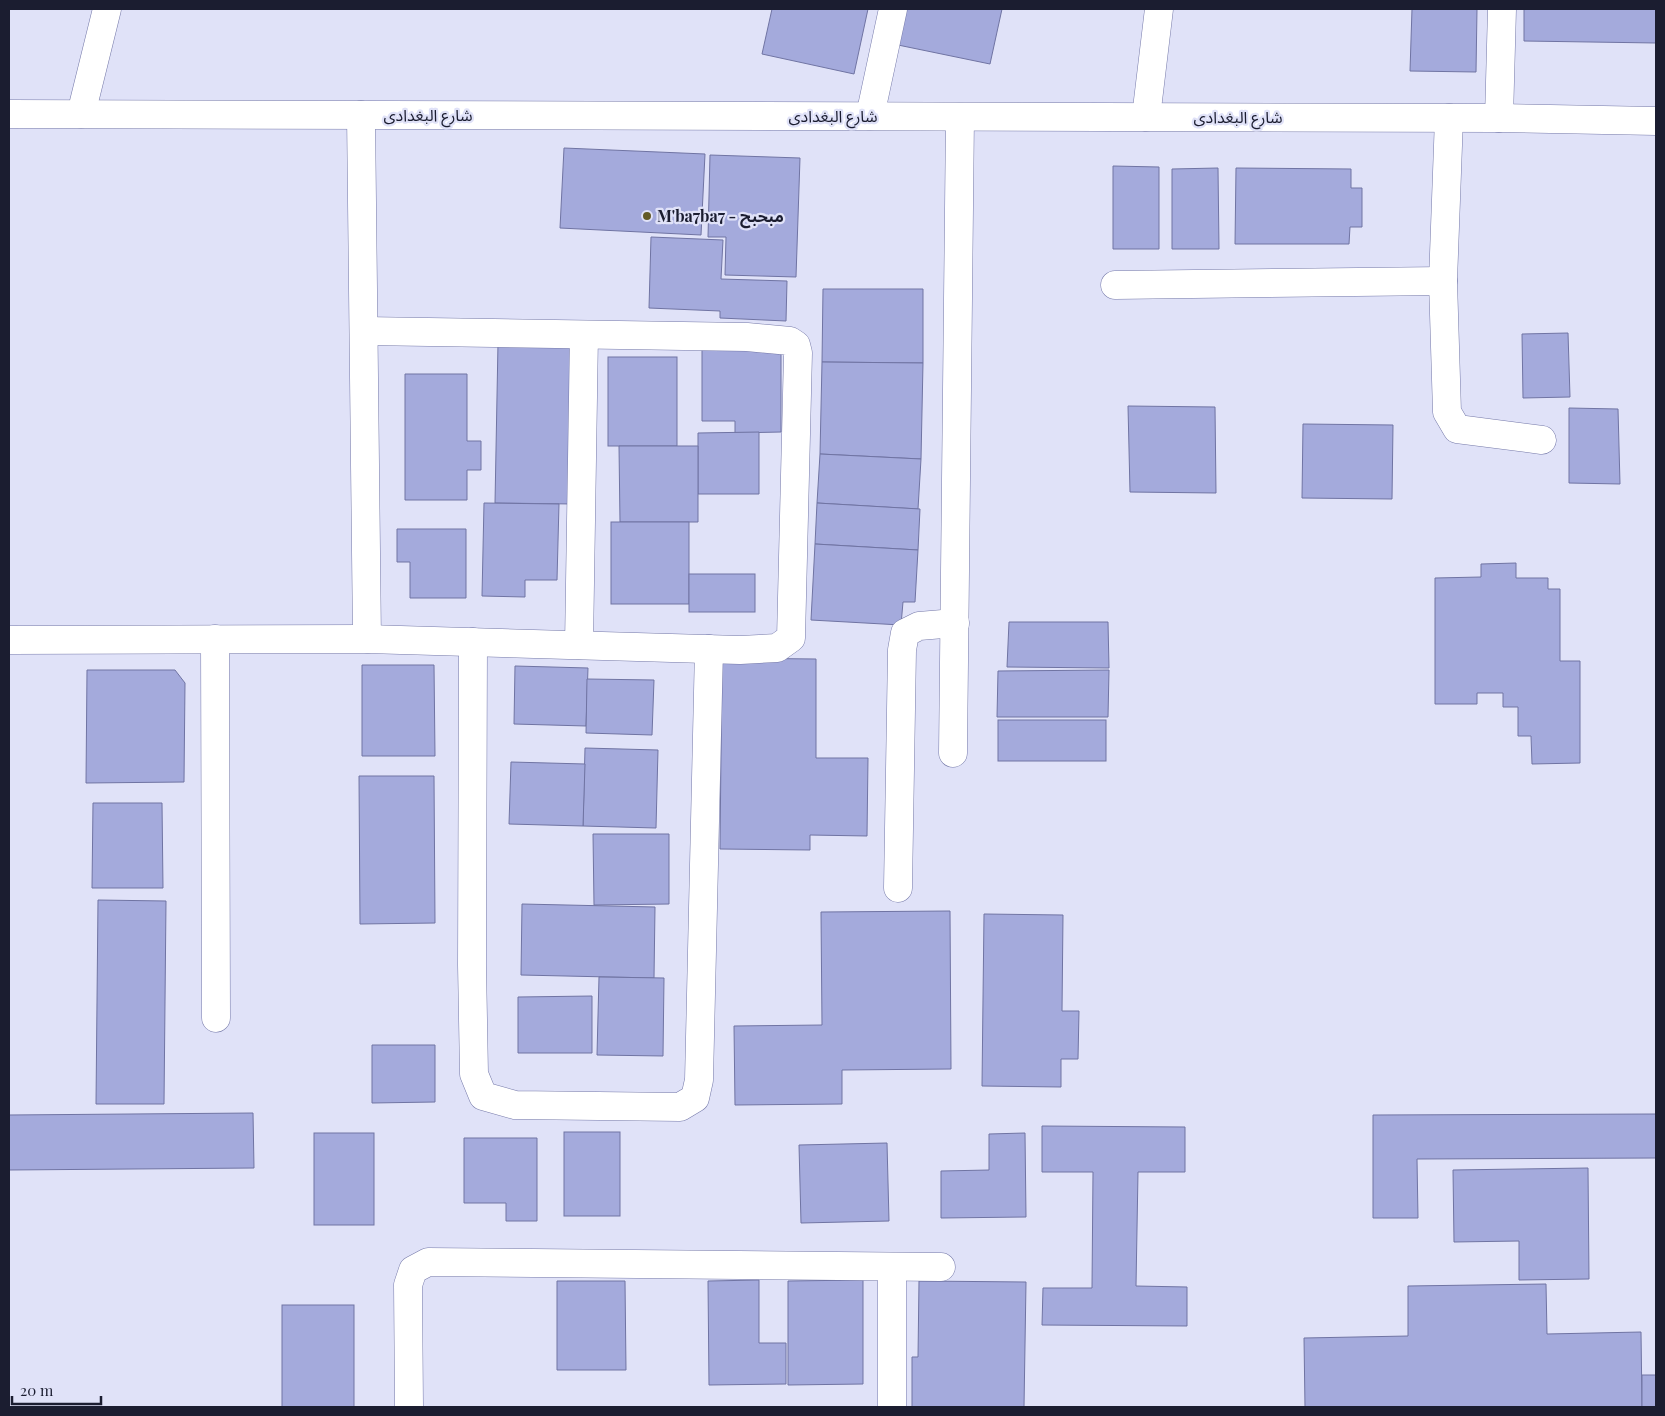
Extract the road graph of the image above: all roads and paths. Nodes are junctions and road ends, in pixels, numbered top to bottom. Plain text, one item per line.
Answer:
1 (107, 9) edge
2 (892, 9) edge
3 (1159, 9) edge
4 (1502, 9) edge
5 (9, 114) edge
6 (81, 114) junction
7 (361, 115) junction
8 (870, 116) junction
9 (960, 117) junction
10 (1146, 117) junction
11 (1449, 118) junction
12 (1499, 118) junction
13 (1656, 121) edge
14 (1443, 281) junction
15 (1115, 284) dead end
16 (364, 331) junction
17 (584, 335) junction
18 (1542, 440) dead end
19 (955, 623) junction
20 (214, 639) junction
21 (367, 639) junction
22 (9, 640) edge
23 (473, 642) junction
24 (579, 645) junction
25 (709, 649) junction
26 (954, 752) dead end
27 (898, 888) dead end
28 (216, 1018) dead end
29 (892, 1267) junction
30 (941, 1267) dead end
31 (409, 1407) edge
32 (892, 1407) edge

1 - 6 street
2 - 8 street
3 - 10 street
4 - 12 street
5 - 6 street, شارع البغدادى
6 - 7 street, شارع البغدادى
7 - 8 street, شارع البغدادى
7 - 16 street
8 - 9 street, شارع البغدادى
9 - 10 street, شارع البغدادى
9 - 19 street
10 - 11 street, شارع البغدادى
11 - 12 street, شارع البغدادى
11 - 14 street
12 - 13 street, شارع البغدادى
14 - 15 street
14 - 18 street
16 - 17 street
16 - 21 street
17 - 24 street
17 - 25 street
19 - 26 street
19 - 27 street
20 - 21 street
20 - 22 street
20 - 28 street
21 - 23 street
23 - 24 street
23 - 25 street
24 - 25 street
29 - 30 street
29 - 31 street
29 - 32 street

